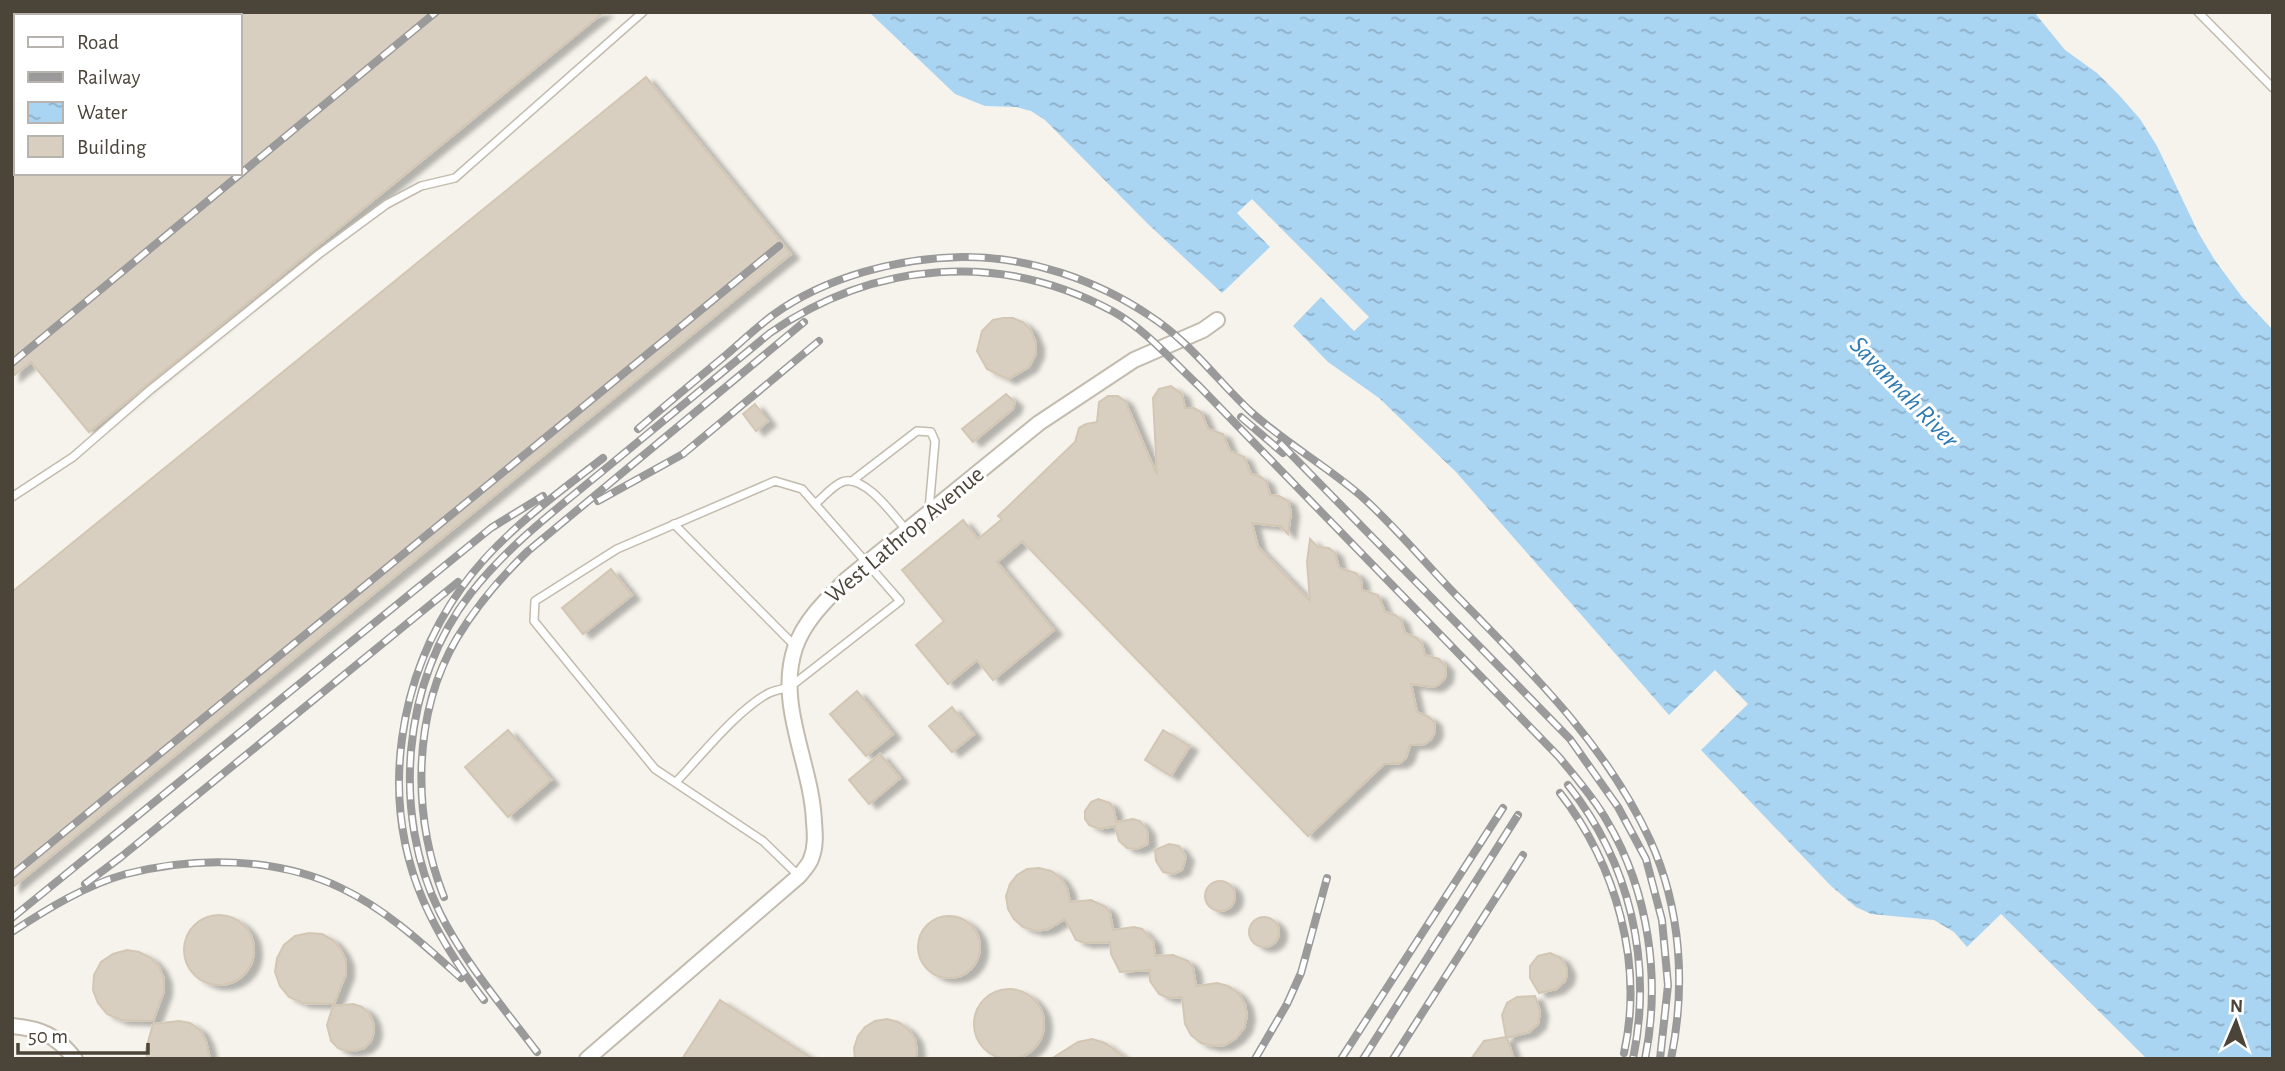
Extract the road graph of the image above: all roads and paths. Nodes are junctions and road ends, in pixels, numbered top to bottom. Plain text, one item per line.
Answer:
1 (643, 12) edge
2 (2198, 12) edge
3 (2273, 88) edge
4 (1217, 320) dead end
5 (852, 481) junction
6 (12, 497) edge
7 (815, 504) junction
8 (929, 512) junction
9 (674, 524) junction
10 (907, 531) junction
11 (867, 563) junction
12 (796, 646) junction
13 (790, 687) junction
14 (676, 782) junction
15 (799, 876) junction
16 (12, 1026) edge
17 (75, 1059) edge
18 (587, 1059) edge

1 - 6 lane
2 - 3 lane
4 - 8 street, West Lathrop Avenue
5 - 7 lane
5 - 8 lane
5 - 10 lane
7 - 9 lane
7 - 11 lane
8 - 10 street, West Lathrop Avenue
9 - 12 lane
9 - 14 lane
10 - 11 street, West Lathrop Avenue
11 - 12 street, West Lathrop Avenue
11 - 13 lane
12 - 13 street, West Lathrop Avenue
13 - 14 lane
13 - 15 street, West Lathrop Avenue
14 - 15 lane
15 - 18 street, West Lathrop Avenue
16 - 17 street

